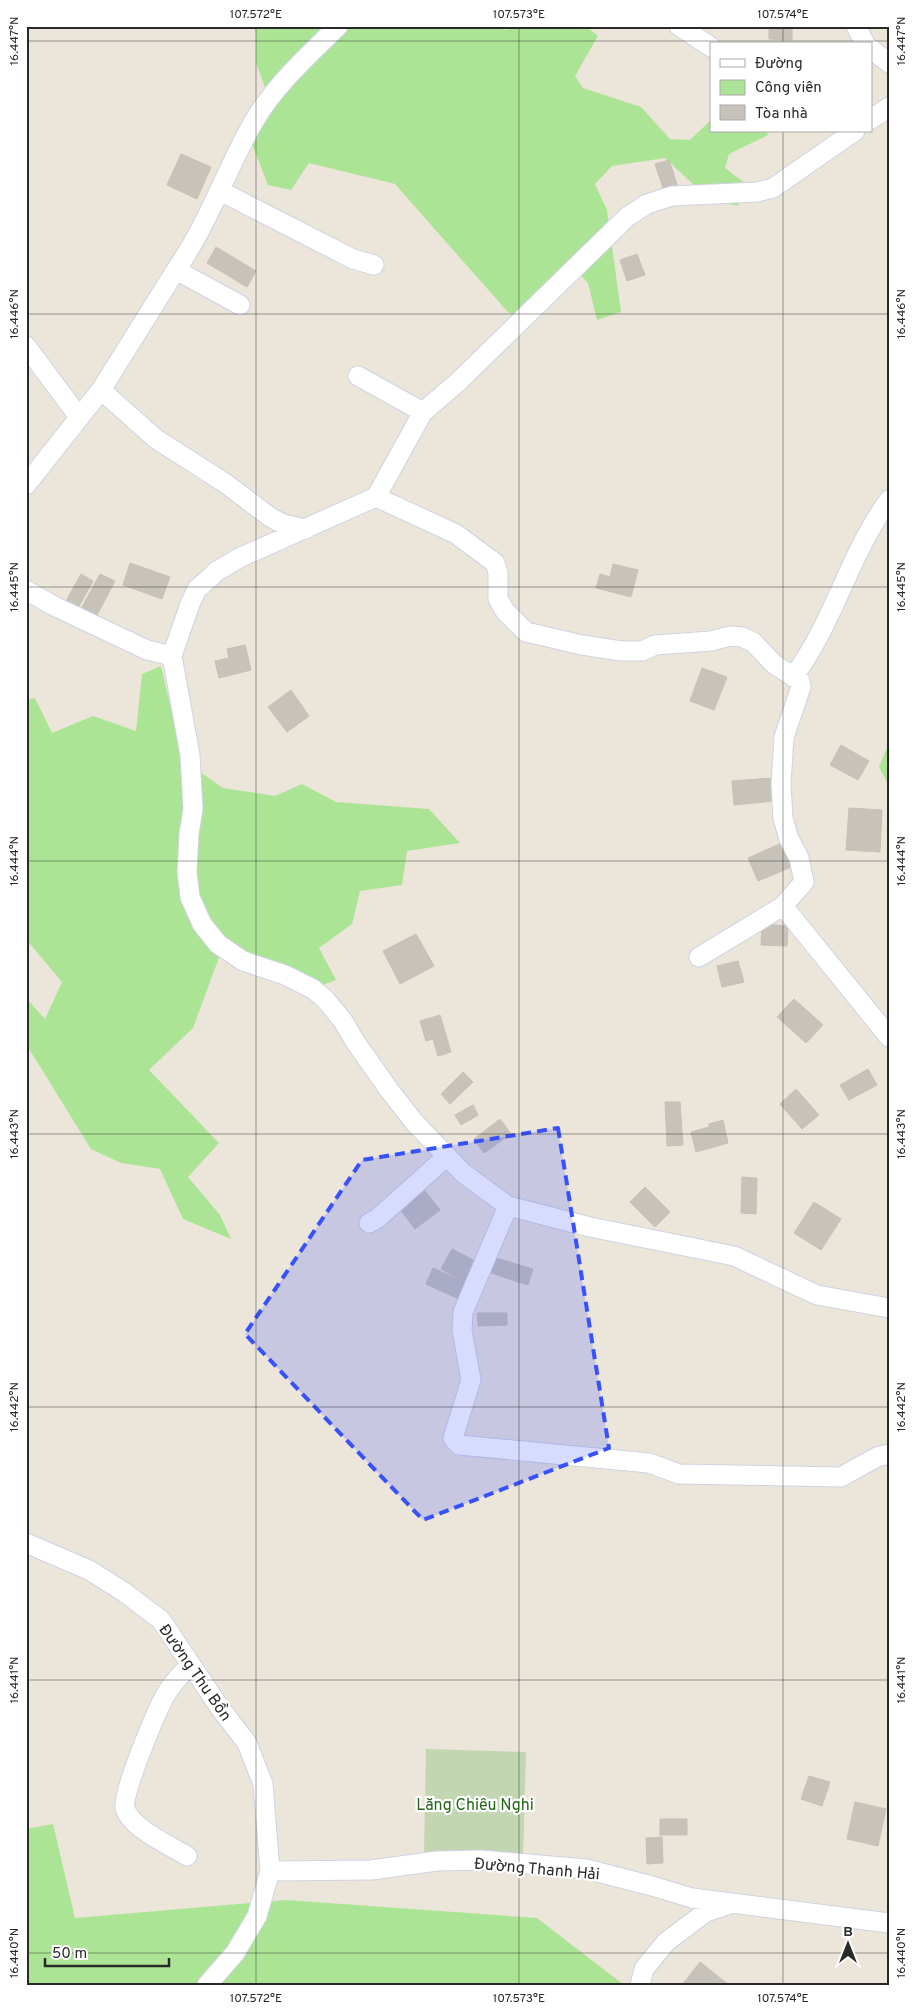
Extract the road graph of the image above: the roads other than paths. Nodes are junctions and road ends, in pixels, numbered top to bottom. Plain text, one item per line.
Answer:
1 (338, 26) edge
2 (679, 26) edge
3 (856, 26) edge
4 (864, 42) edge
5 (710, 46) edge
6 (872, 50) edge
7 (889, 64) edge
8 (889, 107) edge
9 (872, 118) edge
10 (854, 132) edge
11 (220, 191) junction
12 (374, 265) dead end
13 (176, 270) junction
14 (240, 305) dead end
15 (26, 346) edge
16 (358, 376) dead end
17 (101, 390) junction
18 (423, 412) junction
19 (79, 417) junction
20 (26, 485) edge
21 (376, 497) junction
22 (889, 500) edge
23 (306, 529) junction
24 (26, 590) edge
25 (172, 656) junction
26 (793, 677) junction
27 (783, 906) junction
28 (699, 957) dead end
29 (889, 1037) edge
30 (446, 1157) junction
31 (508, 1206) junction
32 (369, 1223) dead end
33 (889, 1308) edge
34 (889, 1454) edge
35 (26, 1543) edge
36 (190, 1664) junction
37 (187, 1856) dead end
38 (270, 1871) junction
39 (733, 1903) junction
40 (889, 1923) edge
41 (207, 1985) edge
42 (640, 1985) edge

1 - 11 street
2 - 5 street
3 - 4 street
6 - 7 street
8 - 9 street
10 - 18 street
11 - 12 street
11 - 13 street
13 - 14 street
13 - 17 street
15 - 19 street
16 - 18 street
17 - 19 street
17 - 23 street
18 - 21 street
19 - 20 street
21 - 23 street
21 - 26 street
22 - 26 street
23 - 25 street
24 - 25 street
25 - 30 street
26 - 27 street
27 - 28 street
27 - 29 street
30 - 31 street
30 - 32 street
31 - 33 street
31 - 34 street
35 - 36 street, Đường Thu Bồn
36 - 37 street
36 - 38 street, Đường Thu Bồn
38 - 39 street, Đường Thanh Hải
38 - 41 street
39 - 40 street, Đường Thanh Hải
39 - 42 street

